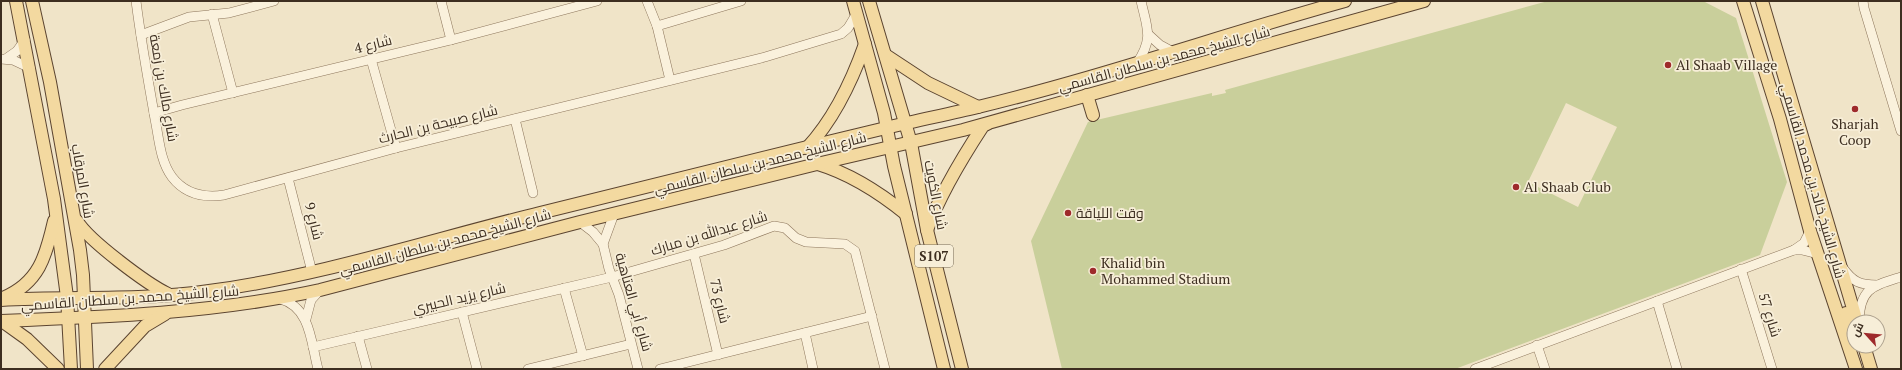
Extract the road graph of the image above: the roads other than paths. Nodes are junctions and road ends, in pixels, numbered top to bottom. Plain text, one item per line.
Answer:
1 (16, 1) edge
2 (32, 1) edge
3 (136, 1) edge
4 (274, 1) edge
5 (441, 1) edge
6 (597, 1) edge
7 (647, 1) edge
8 (741, 1) edge
9 (853, 1) edge
10 (869, 1) edge
11 (1141, 1) edge
12 (1345, 1) edge
13 (1424, 1) edge
14 (1743, 1) edge
15 (1762, 1) edge
16 (1863, 1) edge
17 (857, 13) junction
18 (212, 14) junction
19 (658, 26) junction
20 (140, 35) junction
21 (1149, 35) junction
22 (25, 40) junction
23 (451, 40) junction
24 (865, 44) junction
25 (1174, 52) junction
26 (887, 56) junction
27 (4, 59) edge
28 (371, 59) junction
29 (1136, 63) junction
30 (30, 68) junction
31 (670, 80) junction
32 (233, 93) junction
33 (1087, 95) junction
34 (978, 107) junction
35 (154, 114) junction
36 (1093, 115) dead end
37 (515, 119) junction
38 (991, 122) junction
39 (905, 123) junction
40 (887, 128) junction
41 (1901, 131) edge
42 (911, 143) junction
43 (890, 147) junction
44 (396, 148) junction
45 (807, 148) junction
46 (817, 164) junction
47 (172, 178) joint
48 (288, 178) junction
49 (533, 193) dead end
50 (56, 212) junction
51 (614, 214) junction
52 (906, 214) junction
53 (75, 218) junction
54 (580, 222) junction
55 (927, 230) junction
56 (1810, 231) junction
57 (603, 244) junction
58 (1794, 250) junction
59 (694, 254) junction
60 (1818, 254) junction
61 (1838, 260) junction
62 (1741, 269) junction
63 (312, 272) junction
64 (612, 277) junction
65 (1901, 277) edge
66 (1877, 284) junction
67 (564, 288) junction
68 (320, 290) junction
69 (171, 295) junction
70 (67, 297) junction
71 (84, 297) junction
72 (280, 299) junction
73 (1, 300) edge
74 (1657, 301) junction
75 (1834, 304) junction
76 (168, 312) junction
77 (462, 312) junction
78 (1847, 314) edge
79 (1855, 314) edge
80 (1859, 314) edge
81 (872, 316) junction
82 (68, 318) junction
83 (84, 318) junction
84 (306, 319) junction
85 (1, 321) edge
86 (804, 333) junction
87 (358, 336) junction
88 (631, 344) junction
89 (1537, 345) junction
90 (313, 347) junction
91 (718, 354) junction
92 (1866, 354) edge
93 (583, 356) junction
94 (58, 369) edge
95 (71, 369) edge
96 (87, 369) edge
97 (105, 369) edge
98 (318, 369) edge
99 (367, 369) edge
100 (477, 369) edge
101 (528, 369) edge
102 (638, 369) edge
103 (660, 369) edge
104 (813, 369) edge
105 (885, 369) edge
106 (944, 369) edge
107 (962, 369) edge
108 (1475, 369) edge
109 (1545, 369) edge
110 (1677, 369) edge
111 (1772, 369) edge
112 (1856, 369) edge
113 (1871, 369) edge

1 - 22 main road
2 - 53 main road, شارع المرقاب
3 - 20 street, شارع مالك بن زمعة
4 - 18 street
5 - 23 street
6 - 23 street, شارع 4
7 - 19 street
8 - 19 street
9 - 17 main road
10 - 26 main road, شارع الكويت
11 - 21 street
12 - 25 main road, شارع الشيخ محمد بن سلطان القاسمي
13 - 33 main road, شارع الشيخ محمد بن سلطان القاسمي
14 - 56 main road, شارع الشيخ خالد بن محمد القاسمي
15 - 61 main road, شارع الشيخ خالد بن محمد القاسمي
16 - 41 street
17 - 24 main road
17 - 31 street, شارع صبيحة بن الحارث
18 - 20 street
18 - 32 street
19 - 31 street
20 - 35 street, شارع مالك بن زمعة
21 - 25 street
21 - 29 street
22 - 27 street
22 - 30 main road
23 - 28 street, شارع 4
24 - 40 main road
24 - 45 main road
25 - 29 main road, شارع الشيخ محمد بن سلطان القاسمي
26 - 34 main road
26 - 39 main road, شارع الكويت
27 - 30 street
28 - 32 street, شارع 4
28 - 44 street
29 - 34 main road, شارع الشيخ محمد بن سلطان القاسمي
30 - 50 main road
31 - 37 street, شارع صبيحة بن الحارث
32 - 35 street, شارع 4
33 - 36 main road
33 - 38 main road, شارع الشيخ محمد بن سلطان القاسمي
34 - 39 main road, شارع الشيخ محمد بن سلطان القاسمي
35 - 47 street, شارع مالك بن زمعة
37 - 44 street, شارع صبيحة بن الحارث
37 - 49 street
38 - 42 main road, شارع الشيخ محمد بن سلطان القاسمي
38 - 55 main road
39 - 40 main road, شارع الشيخ محمد بن سلطان القاسمي
39 - 42 main road, شارع الكويت
40 - 43 main road
40 - 45 main road, شارع الشيخ محمد بن سلطان القاسمي
42 - 43 main road, شارع الشيخ محمد بن سلطان القاسمي
42 - 55 main road, شارع الكويت / S107
43 - 46 main road, شارع الشيخ محمد بن سلطان القاسمي
43 - 52 main road, S107
44 - 48 street, شارع صبيحة بن الحارث
45 - 63 main road, شارع الشيخ محمد بن سلطان القاسمي
46 - 51 main road, شارع الشيخ محمد بن سلطان القاسمي
46 - 52 main road
47 - 48 street, شارع صبيحة بن الحارث
48 - 63 street, شارع 9
50 - 70 main road
50 - 73 main road
51 - 54 main road, شارع الشيخ محمد بن سلطان القاسمي
51 - 57 street, شارع أبي العتاهية
52 - 106 main road, S107
53 - 69 main road
53 - 71 main road, شارع المرقاب
54 - 57 street, شارع أبي العتاهية
54 - 68 main road, شارع الشيخ محمد بن سلطان القاسمي
55 - 107 main road, شارع الكويت / S107
56 - 58 street
56 - 60 main road, شارع الشيخ خالد بن محمد القاسمي
57 - 64 street, شارع أبي العتاهية
58 - 60 street
58 - 62 street
59 - 64 street, شارع عبدالله بن مبارك
59 - 81 street, شارع عبدالله بن مبارك
59 - 91 street, شارع 73
60 - 75 main road, شارع الشيخ خالد بن محمد القاسمي
61 - 66 street
61 - 79 main road, شارع الشيخ خالد بن محمد القاسمي
62 - 74 street
62 - 111 street, شارع 57
63 - 69 main road, شارع الشيخ محمد بن سلطان القاسمي
64 - 67 street, شارع يزيد الحبيري
64 - 88 street, شارع أبي العتاهية
65 - 66 street
66 - 80 street
67 - 77 street, شارع يزيد الحبيري
67 - 93 street
68 - 72 main road, شارع الشيخ محمد بن سلطان القاسمي
68 - 84 street
69 - 71 main road, شارع الشيخ محمد بن سلطان القاسمي
70 - 71 main road, شارع الشيخ محمد بن سلطان القاسمي
70 - 73 main road, شارع الشيخ محمد بن سلطان القاسمي
70 - 82 main road
71 - 83 main road, شارع المرقاب
72 - 76 main road, شارع الشيخ محمد بن سلطان القاسمي
72 - 84 street
74 - 89 street
74 - 110 street
75 - 78 main road
75 - 112 main road, شارع الشيخ خالد بن محمد القاسمي
76 - 83 main road, شارع الشيخ محمد بن سلطان القاسمي
76 - 97 main road
77 - 87 street, شارع يزيد الحبيري
77 - 100 street
81 - 86 street
81 - 105 street, شارع عبدالله بن مبارك
82 - 83 main road, شارع الشيخ محمد بن سلطان القاسمي
82 - 85 main road, شارع الشيخ محمد بن سلطان القاسمي
82 - 95 main road
83 - 96 main road, شارع المرقاب
84 - 90 street
85 - 94 main road
86 - 91 street
86 - 104 street
87 - 90 street, شارع يزيد الحبيري
87 - 99 street
88 - 93 street
88 - 102 street, شارع أبي العتاهية
89 - 108 street
89 - 109 street
90 - 98 street
91 - 103 street
92 - 113 main road
93 - 101 street

